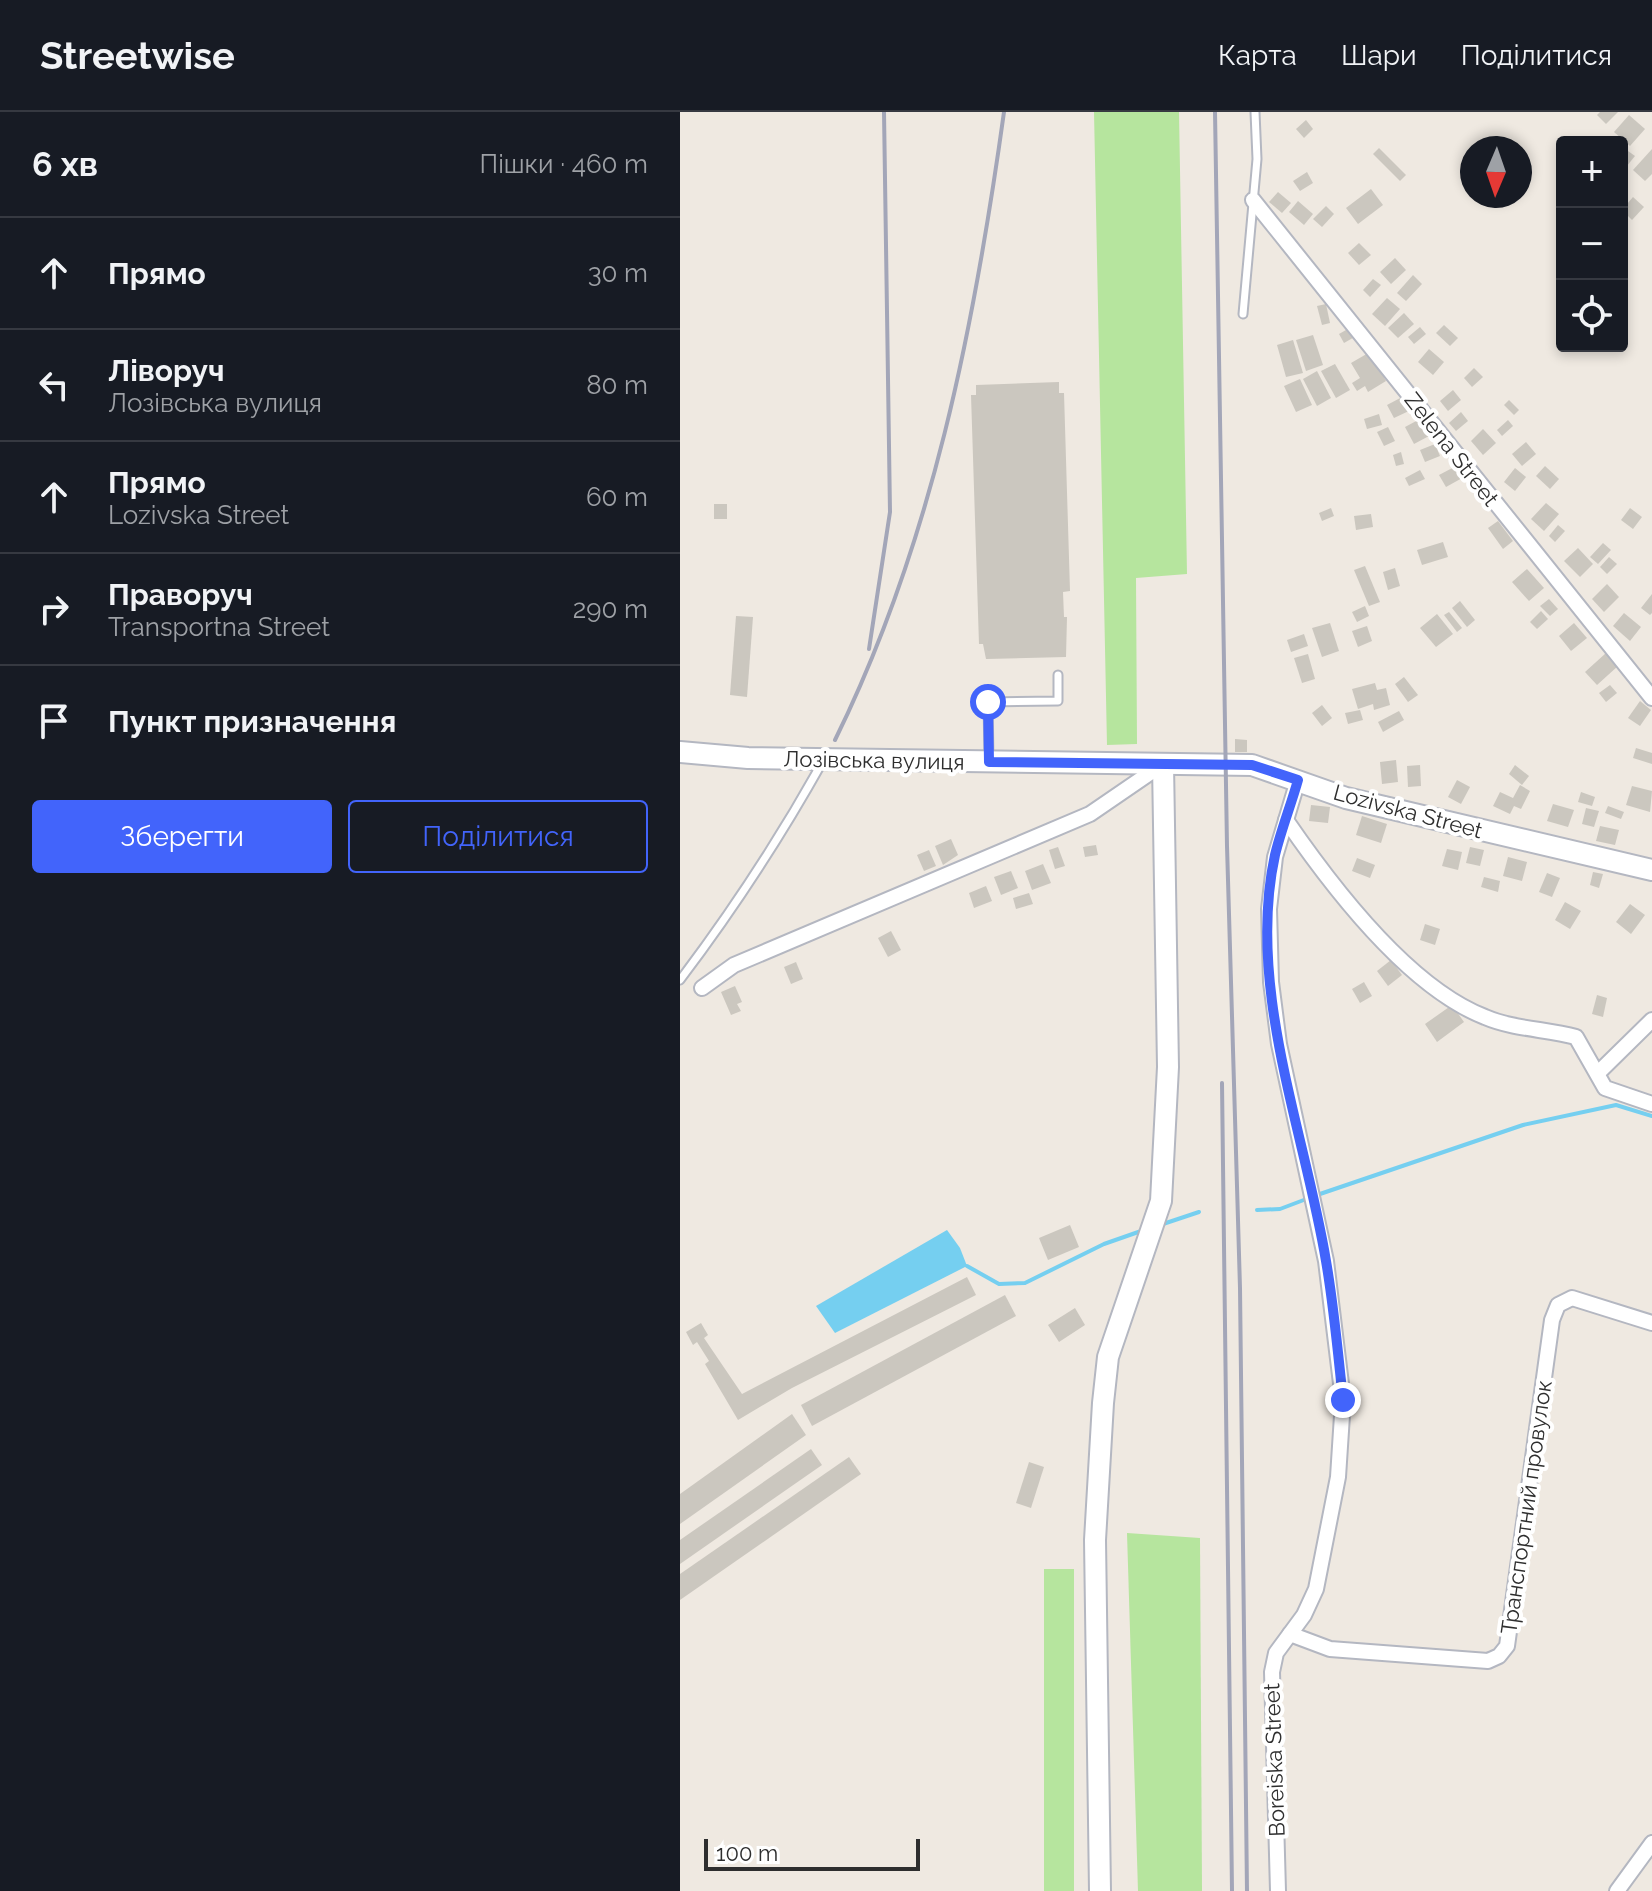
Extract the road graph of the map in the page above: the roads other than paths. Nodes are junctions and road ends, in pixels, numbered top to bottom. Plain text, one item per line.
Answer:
1 (1255, 112) edge
2 (1253, 200) junction
3 (1243, 314) dead end
4 (1058, 675) dead end
5 (1652, 698) edge
6 (680, 752) edge
7 (824, 759) junction
8 (989, 762) junction
9 (1163, 764) junction
10 (1298, 780) junction
11 (1286, 820) junction
12 (1652, 870) edge
13 (680, 980) edge
14 (702, 988) dead end
15 (1652, 1020) edge
16 (1598, 1073) junction
17 (1652, 1104) edge
18 (1652, 1323) edge
19 (1290, 1634) junction
20 (1652, 1843) edge
21 (1100, 1891) edge
22 (1278, 1891) edge
23 (1617, 1891) edge

1 - 2 lane
2 - 3 lane
2 - 5 street, Zelena Street
4 - 8 lane
6 - 7 main road, Лозівська вулиця
7 - 8 main road, Лозівська вулиця
7 - 13 lane
8 - 9 main road, Лозівська вулиця
9 - 10 main road, Lozivska Street
9 - 14 street
9 - 21 main road
10 - 11 street, Boreiska Street
10 - 12 main road, Lozivska Street
11 - 16 street
11 - 19 street, Boreiska Street
15 - 16 street
16 - 17 street
18 - 19 street, Транспортний провулок
19 - 22 street, Boreiska Street
20 - 23 street

